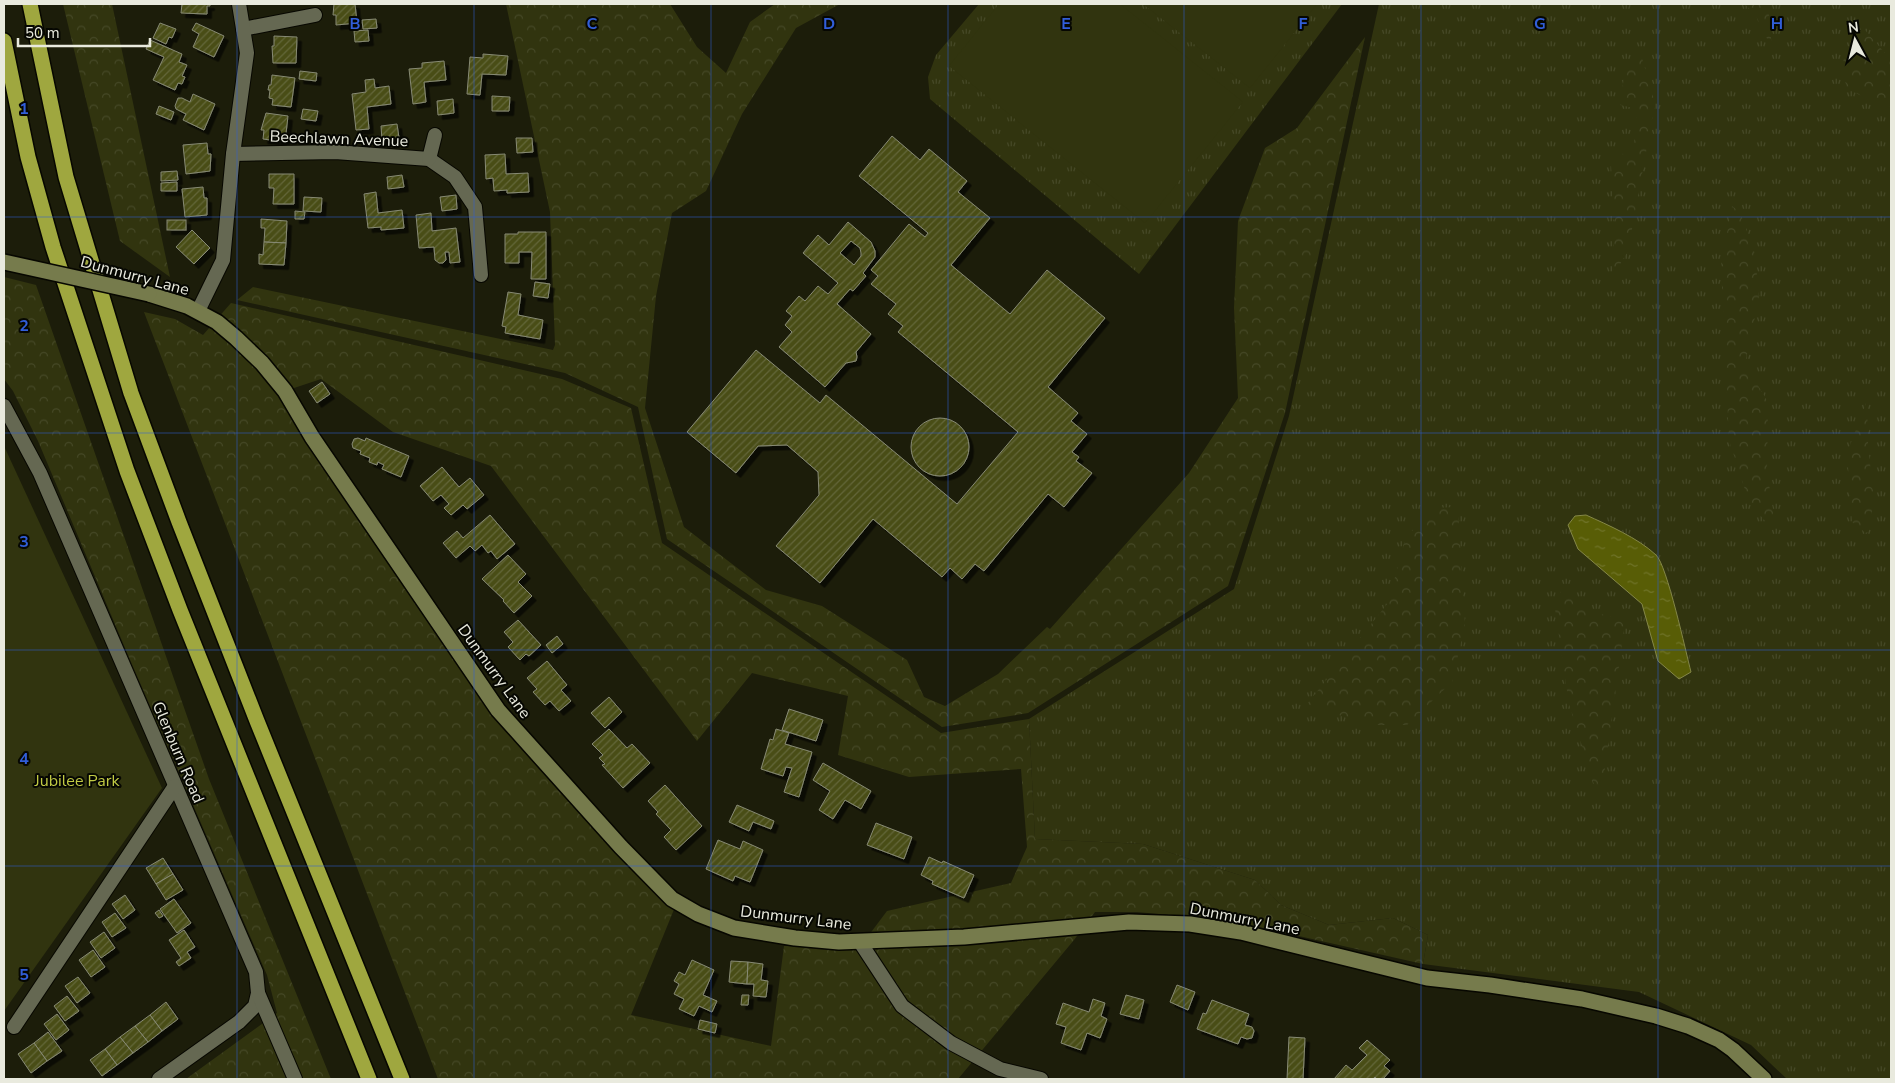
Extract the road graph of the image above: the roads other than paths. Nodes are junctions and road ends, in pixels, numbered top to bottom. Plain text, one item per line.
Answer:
1 (30, 4) edge
2 (239, 4) edge
3 (315, 15) dead end
4 (243, 29) junction
5 (4, 41) edge
6 (435, 135) dead end
7 (233, 154) junction
8 (429, 159) junction
9 (4, 262) edge
10 (481, 275) dead end
11 (198, 311) junction
12 (4, 406) edge
13 (175, 786) junction
14 (860, 942) junction
15 (258, 993) junction
16 (14, 1027) dead end
17 (159, 1079) edge
18 (295, 1079) edge
19 (368, 1079) edge
20 (402, 1079) edge
21 (1041, 1079) edge
22 (1764, 1079) edge

1 - 20 highway
2 - 4 street
3 - 4 street
4 - 7 street
5 - 19 highway
6 - 8 street
7 - 8 street, Beechlawn Avenue
7 - 11 street
8 - 10 street, Beechlawn Avenue
9 - 11 street, Dunmurry Lane, bridge
11 - 14 street, Dunmurry Lane
12 - 13 street, Glenburn Road
13 - 15 street, Glenburn Road
13 - 16 street
14 - 21 street
14 - 22 street, Dunmurry Lane
15 - 17 street
15 - 18 street, Glenburn Road

